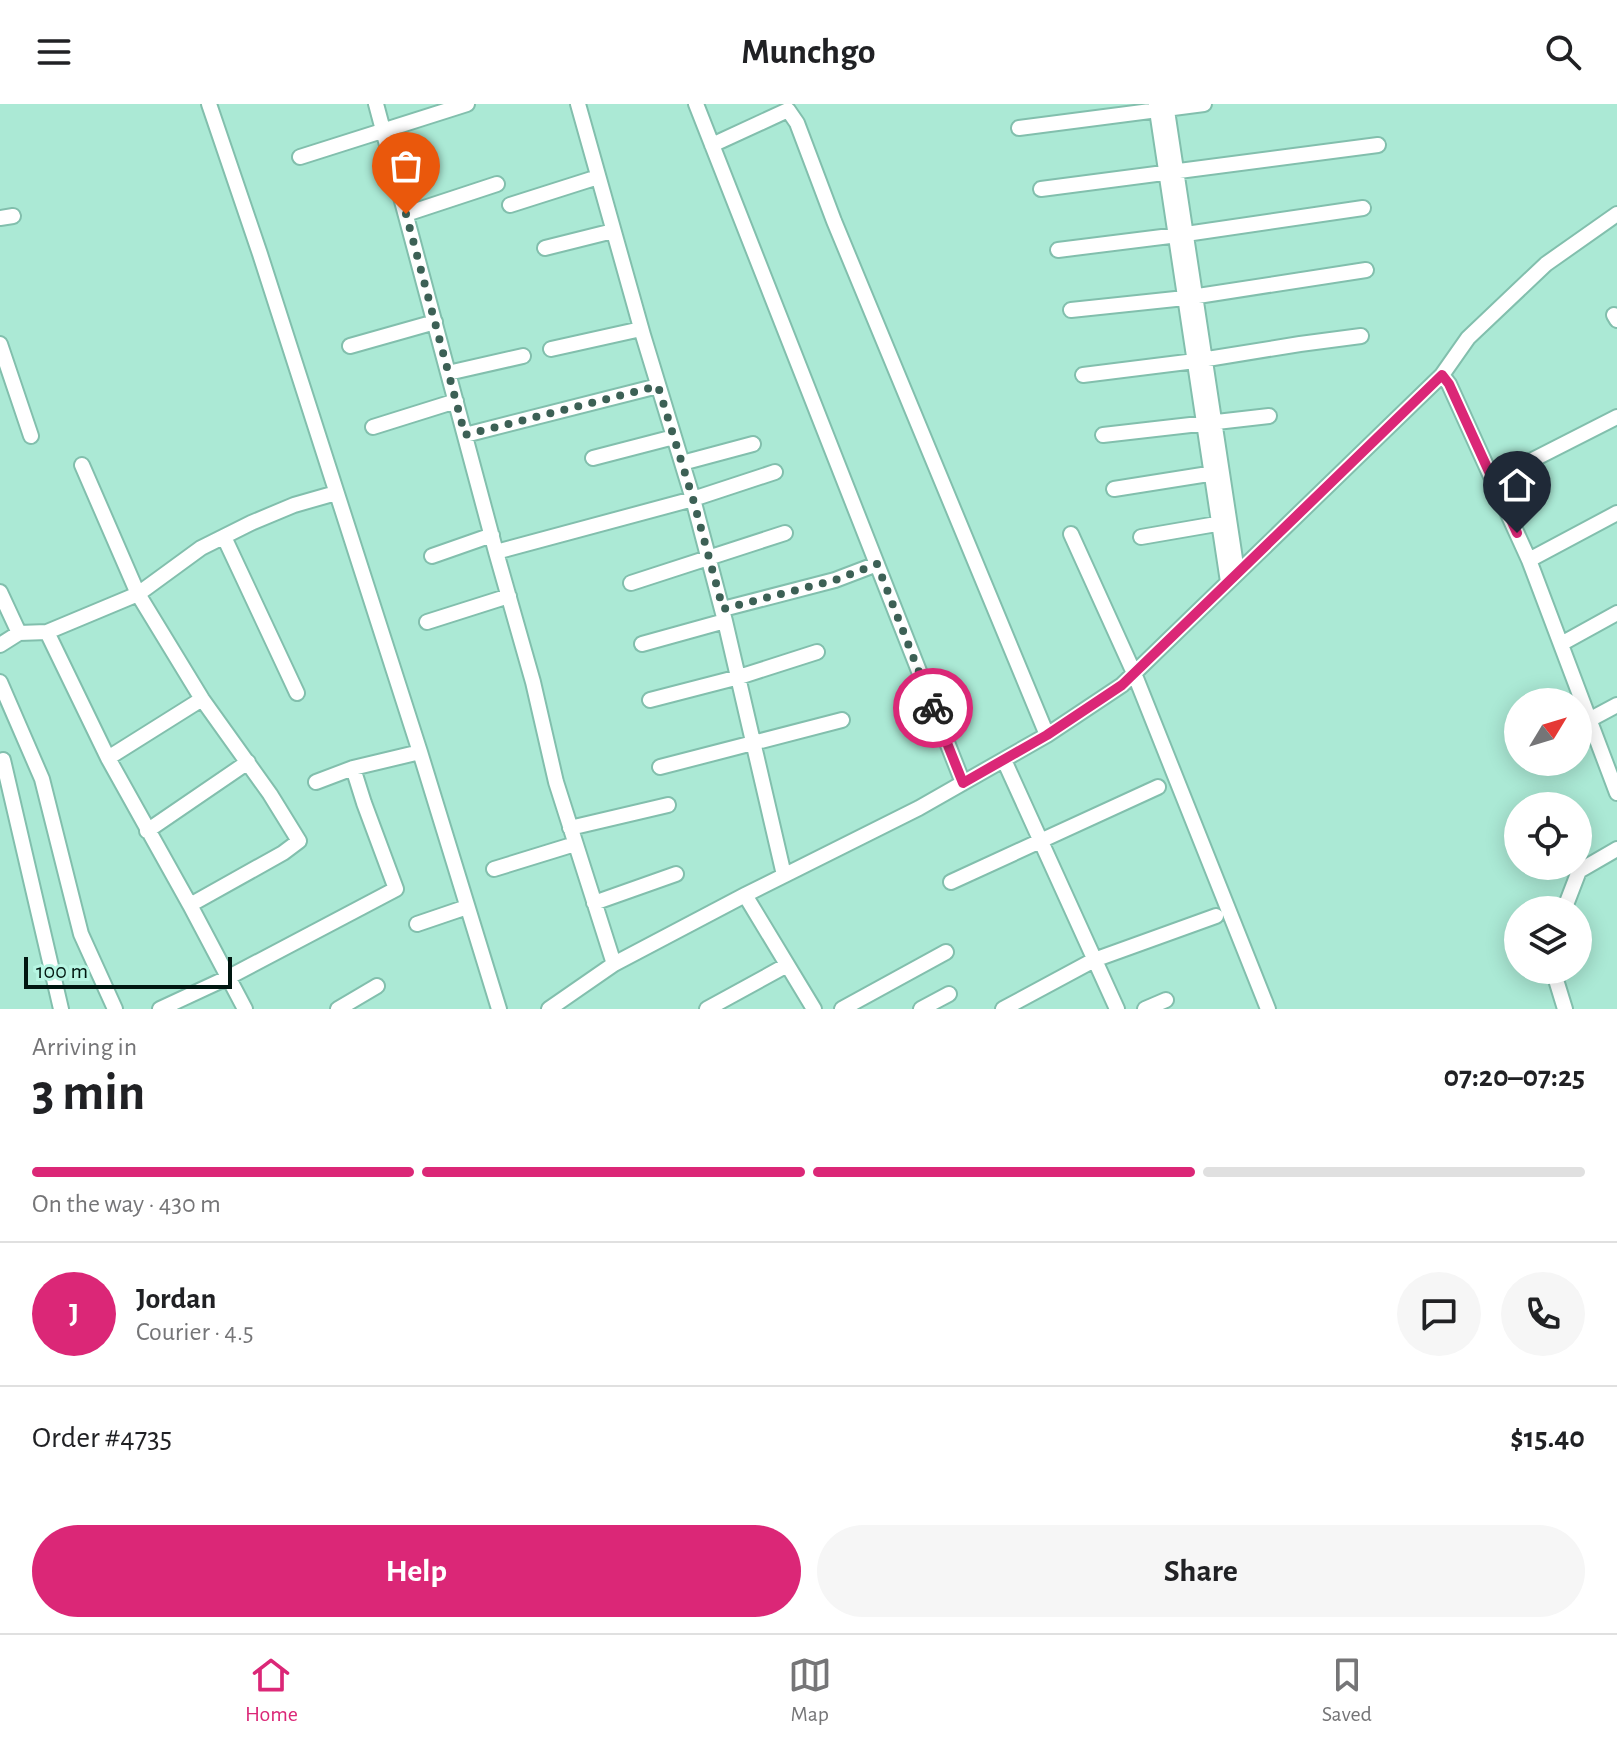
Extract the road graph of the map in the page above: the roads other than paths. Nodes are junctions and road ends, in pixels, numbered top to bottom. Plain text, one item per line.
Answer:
1 (209, 104) edge
2 (376, 104) edge
3 (467, 104) edge
4 (578, 104) edge
5 (696, 104) edge
6 (1204, 104) edge
7 (1161, 107) edge
8 (1019, 128) dead end
9 (383, 130) junction
10 (712, 145) junction
11 (1378, 145) dead end
12 (300, 157) dead end
13 (1171, 172) junction
14 (598, 177) junction
15 (497, 184) dead end
16 (1041, 189) dead end
17 (510, 205) dead end
18 (1363, 208) dead end
19 (406, 214) junction
20 (1617, 214) edge
21 (613, 231) junction
22 (1181, 235) junction
23 (545, 248) dead end
24 (1058, 250) dead end
25 (1366, 270) dead end
26 (1190, 297) junction
27 (1071, 310) dead end
28 (435, 322) junction
29 (641, 329) junction
30 (1361, 336) dead end
31 (0, 344) edge
32 (350, 346) dead end
33 (551, 349) dead end
34 (523, 356) dead end
35 (1200, 360) junction
36 (448, 373) junction
37 (1083, 375) dead end
38 (1442, 375) junction
39 (658, 386) junction
40 (456, 401) junction
41 (1269, 416) dead end
42 (1617, 417) edge
43 (1209, 422) junction
44 (373, 427) dead end
45 (465, 435) junction
46 (1103, 435) dead end
47 (31, 436) dead end
48 (674, 437) junction
49 (753, 444) dead end
50 (593, 458) dead end
51 (682, 463) junction
52 (82, 465) dead end
53 (775, 472) dead end
54 (1217, 472) junction
55 (1493, 480) junction
56 (1114, 489) dead end
57 (336, 493) junction
58 (693, 499) junction
59 (1617, 513) edge
60 (1224, 522) junction
61 (785, 533) dead end
62 (1071, 534) dead end
63 (492, 535) junction
64 (224, 537) junction
65 (1141, 537) dead end
66 (496, 552) junction
67 (432, 556) dead end
68 (709, 557) junction
69 (1529, 560) junction
70 (877, 564) junction
71 (1233, 577) junction
72 (631, 583) dead end
73 (0, 592) edge
74 (138, 594) junction
75 (509, 596) junction
76 (1617, 613) edge
77 (724, 615) junction
78 (427, 622) dead end
79 (47, 632) junction
80 (19, 633) junction
81 (642, 644) dead end
82 (1561, 644) junction
83 (0, 645) edge
84 (817, 652) dead end
85 (1134, 673) junction
86 (739, 677) junction
87 (0, 682) edge
88 (1577, 688) edge
89 (297, 693) dead end
90 (202, 699) junction
91 (650, 700) dead end
92 (1617, 705) edge
93 (1592, 718) edge
94 (842, 720) dead end
95 (1592, 728) edge
96 (1047, 735) junction
97 (753, 742) junction
98 (420, 752) junction
99 (108, 758) junction
100 (3, 760) dead end
101 (1004, 760) junction
102 (248, 762) junction
103 (660, 767) dead end
104 (353, 768) junction
105 (316, 782) dead end
106 (963, 783) junction
107 (1158, 787) dead end
108 (1617, 793) edge
109 (668, 805) dead end
110 (570, 828) junction
111 (147, 831) junction
112 (1041, 841) junction
113 (575, 844) junction
114 (1617, 849) edge
115 (494, 869) dead end
116 (676, 874) dead end
117 (784, 875) junction
118 (951, 882) dead end
119 (745, 895) junction
120 (1569, 896) edge
121 (594, 903) junction
122 (190, 905) junction
123 (467, 907) junction
124 (1216, 916) dead end
125 (417, 924) dead end
126 (946, 952) dead end
127 (1094, 960) junction
128 (614, 964) junction
129 (787, 965) junction
130 (229, 977) junction
131 (1557, 984) edge
132 (377, 986) dead end
133 (949, 994) dead end
134 (1166, 1000) dead end
135 (550, 1008) edge
136 (61, 1009) edge
137 (115, 1009) edge
138 (160, 1009) edge
139 (245, 1009) edge
140 (338, 1009) edge
141 (499, 1009) edge
142 (707, 1009) edge
143 (814, 1009) edge
144 (842, 1009) edge
145 (921, 1009) edge
146 (1003, 1009) edge
147 (1117, 1009) edge
148 (1145, 1009) edge
149 (1268, 1009) edge
150 (1565, 1009) edge

1 - 57 street
2 - 9 street
3 - 9 street
4 - 14 street
5 - 10 street
6 - 7 street
7 - 8 street
7 - 13 street
9 - 12 street
9 - 19 street
10 - 70 street
10 - 96 street
11 - 13 street
13 - 16 street
13 - 22 street
14 - 17 street
14 - 21 street
15 - 19 street
18 - 22 street
19 - 28 street
20 - 38 street
21 - 23 street
21 - 29 street
22 - 24 street
22 - 26 street
25 - 26 street
26 - 27 street
26 - 35 street
28 - 32 street
28 - 36 street
29 - 33 street
29 - 39 street
30 - 35 street
31 - 47 street
34 - 36 street
35 - 37 street
35 - 43 street
36 - 40 street
38 - 55 street
38 - 71 street
39 - 45 street
39 - 48 street
40 - 44 street
40 - 45 street
41 - 43 street
42 - 55 street
43 - 46 street
43 - 54 street
45 - 63 street
48 - 50 street
48 - 51 street
49 - 51 street
51 - 58 street
52 - 74 street
53 - 58 street
54 - 56 street
54 - 60 street
55 - 69 street
57 - 64 street
57 - 98 street
58 - 66 street
58 - 68 street
59 - 69 street
60 - 65 street
60 - 71 street
61 - 68 street
62 - 85 street
63 - 66 street
63 - 67 street
64 - 74 street
64 - 89 street
66 - 75 street
68 - 72 street
68 - 77 street
69 - 82 street
70 - 77 street
70 - 106 street
71 - 85 street
73 - 80 street
74 - 79 street
74 - 90 street
75 - 78 street
75 - 110 street
76 - 82 street
77 - 81 street
77 - 86 street
79 - 80 street
79 - 99 street
80 - 83 street
82 - 88 street
84 - 86 street
85 - 96 street
85 - 149 street
86 - 91 street
86 - 97 street
87 - 137 street
90 - 99 street
90 - 102 street
92 - 93 street
94 - 97 street
95 - 108 street
96 - 101 street
97 - 103 street
97 - 117 street
98 - 104 street
98 - 123 street
99 - 111 street
100 - 136 street
101 - 106 street
101 - 112 street
102 - 111 street
102 - 122 street
104 - 105 street
104 - 130 street
106 - 117 street
107 - 112 street
109 - 110 street
110 - 113 street
111 - 122 street
112 - 118 street
112 - 127 street
113 - 115 street
113 - 121 street
114 - 120 street
116 - 121 street
117 - 119 street
119 - 128 street
119 - 129 street
121 - 128 street
122 - 130 street
123 - 125 street
123 - 141 street
124 - 127 street
126 - 144 street
127 - 146 street
127 - 147 street
128 - 135 street
129 - 142 street
129 - 143 street
130 - 138 street
130 - 139 street
131 - 150 street
132 - 140 street
133 - 145 street
134 - 148 street

